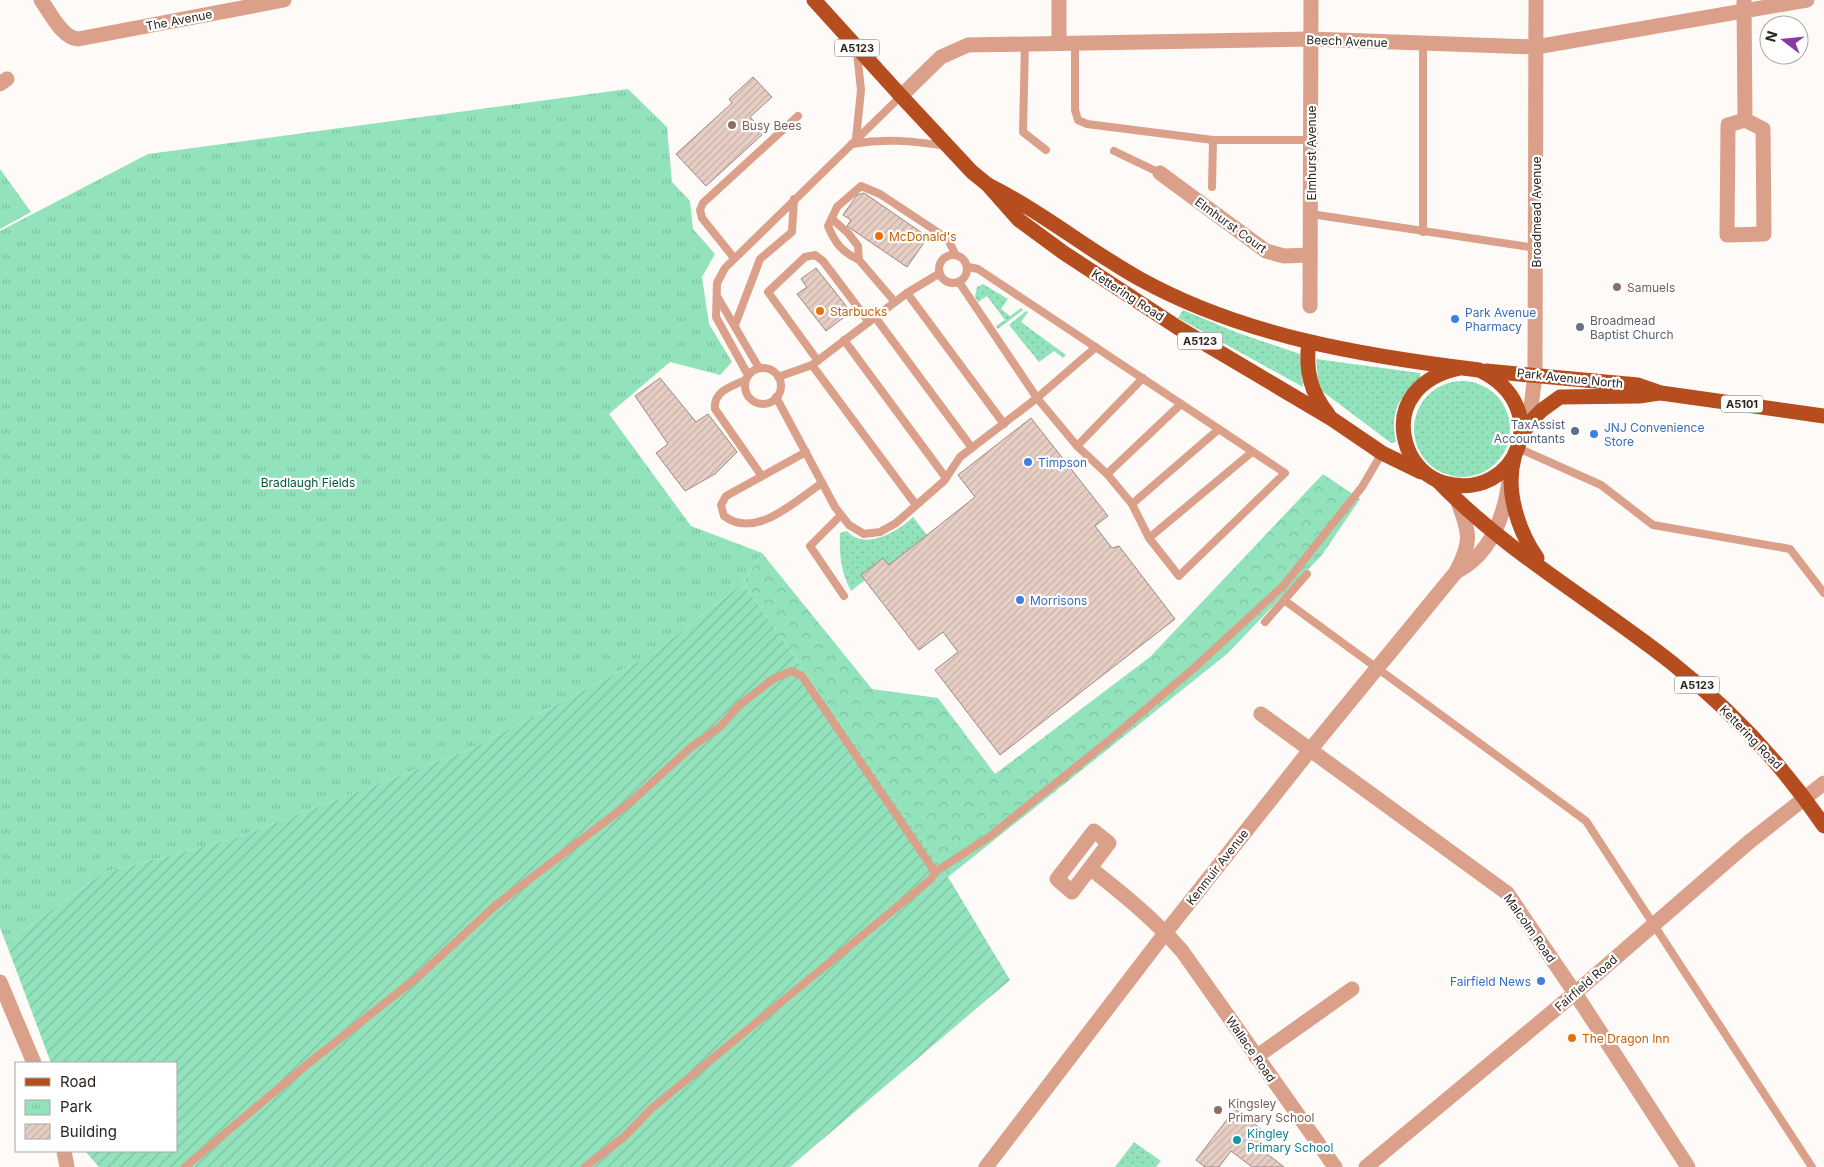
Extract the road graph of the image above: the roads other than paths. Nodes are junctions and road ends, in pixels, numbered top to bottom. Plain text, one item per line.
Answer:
1 (41, 0) edge
2 (284, 0) edge
3 (814, 0) edge
4 (1059, 0) edge
5 (1311, 0) edge
6 (1536, 0) edge
7 (1807, 0) edge
8 (1744, 6) edge
9 (1311, 40) junction
10 (1059, 42) junction
11 (1075, 42) junction
12 (1025, 43) junction
13 (1423, 43) junction
14 (857, 47) junction
15 (1536, 47) junction
16 (900, 96) junction
17 (798, 116) dead end
18 (1745, 120) junction
19 (1213, 140) junction
20 (1311, 140) junction
21 (854, 142) junction
22 (948, 146) junction
23 (1046, 150) dead end
24 (1114, 151) dead end
25 (1160, 173) joint
26 (988, 185) junction
27 (1212, 187) dead end
28 (794, 199) junction
29 (1311, 214) junction
30 (832, 219) junction
31 (1423, 232) junction
32 (1536, 248) junction
33 (954, 254) junction
34 (1310, 255) junction
35 (734, 258) junction
36 (859, 260) junction
37 (968, 266) junction
38 (940, 273) junction
39 (959, 282) junction
40 (907, 293) junction
41 (718, 298) junction
42 (895, 302) junction
43 (1310, 306) dead end
44 (872, 319) junction
45 (735, 325) junction
46 (844, 340) junction
47 (1309, 342) junction
48 (1096, 347) junction
49 (815, 363) junction
50 (759, 368) junction
51 (1460, 368) junction
52 (1479, 370) junction
53 (1535, 375) junction
54 (747, 377) junction
55 (778, 377) junction
56 (1142, 378) junction
57 (1661, 393) junction
58 (776, 397) junction
59 (1037, 398) junction
60 (1181, 404) junction
61 (1824, 416) edge
62 (1332, 419) junction
63 (1529, 423) junction
64 (1004, 424) junction
65 (1219, 429) junction
66 (1077, 446) junction
67 (972, 448) junction
68 (1518, 448) junction
69 (806, 452) junction
70 (1252, 452) junction
71 (1382, 453) junction
72 (1510, 473) junction
73 (1107, 474) junction
74 (761, 475) junction
75 (1432, 477) junction
76 (946, 478) junction
77 (822, 483) junction
78 (1458, 502) junction
79 (1132, 504) junction
80 (916, 505) junction
81 (841, 515) junction
82 (1495, 532) junction
83 (1149, 538) junction
84 (1546, 570) junction
85 (1456, 572) junction
86 (1307, 574) dead end
87 (1824, 593) edge
88 (844, 596) dead end
89 (1284, 600) junction
90 (1265, 622) dead end
91 (1376, 667) junction
92 (1261, 714) dead end
93 (1310, 750) junction
94 (1824, 783) edge
95 (1804, 797) junction
96 (1824, 826) edge
97 (1090, 868) dead end
98 (935, 872) junction
99 (1654, 924) junction
100 (1166, 932) junction
101 (0, 982) edge
102 (1352, 989) dead end
103 (1575, 993) junction
104 (1256, 1057) junction
105 (34, 1062) edge
106 (64, 1152) edge
107 (67, 1167) edge
108 (186, 1167) edge
109 (585, 1167) edge
110 (986, 1167) edge
111 (1335, 1167) edge
112 (1366, 1167) edge
113 (1688, 1167) edge
114 (1812, 1167) edge

1 - 2 street, The Avenue
3 - 14 main road, Kettering Road / A5123
4 - 10 street
5 - 9 street, Elmhurst Avenue
6 - 15 street, Broadmead Avenue
7 - 8 street, Beech Avenue
8 - 15 street, Beech Avenue
8 - 18 street
9 - 11 street, Beech Avenue
9 - 13 street, Beech Avenue
9 - 20 street, Elmhurst Avenue
10 - 11 street, Beech Avenue
10 - 12 street, Beech Avenue
11 - 19 lane
12 - 16 street, Beech Avenue
12 - 23 lane
13 - 15 street, Beech Avenue
13 - 31 lane
14 - 16 main road, Kettering Road / A5123
14 - 21 lane
15 - 32 street, Broadmead Avenue
16 - 21 lane
16 - 22 main road, Kettering Road / A5123
17 - 35 lane
18 - 18 street
19 - 20 lane
19 - 27 lane
20 - 29 street, Elmhurst Avenue
21 - 22 lane
21 - 28 lane
22 - 26 main road, Kettering Road / A5123
24 - 25 lane
25 - 34 street, Elmhurst Court
26 - 47 main road, Kettering Road / A5123
26 - 62 main road, Kettering Road / A5123
28 - 35 lane
28 - 45 lane
29 - 31 lane
29 - 34 street, Elmhurst Avenue
30 - 33 lane
30 - 36 lane
30 - 36 lane
31 - 32 lane
32 - 53 street, Broadmead Avenue
33 - 37 lane
33 - 38 lane
34 - 43 street, Elmhurst Avenue
35 - 41 lane
36 - 42 lane
37 - 39 lane
37 - 48 lane
38 - 39 lane
38 - 40 lane
39 - 59 lane
40 - 42 lane
40 - 64 lane
41 - 45 lane
41 - 54 lane
42 - 44 lane
44 - 46 lane
44 - 49 lane
44 - 67 lane
45 - 50 lane
46 - 49 lane
46 - 76 lane
47 - 51 main road, Kettering Road / A5123
47 - 62 main road, Kettering Road
48 - 56 lane
48 - 59 lane
49 - 55 lane
49 - 80 lane
50 - 54 lane
50 - 55 lane
51 - 52 main road
51 - 75 main road
52 - 53 main road, Park Avenue North / A5101
52 - 68 main road
53 - 57 main road, Park Avenue North / A5101
53 - 63 street, Broadmead Avenue
54 - 58 lane
54 - 74 lane
55 - 58 lane
56 - 60 lane
56 - 66 lane
57 - 61 main road, Park Avenue North / A5101
57 - 63 main road, Park Avenue North / A5101
58 - 69 lane
59 - 64 lane
59 - 66 lane
60 - 65 lane
60 - 73 lane
62 - 71 main road, Kettering Road / A5123
63 - 68 main road, Park Avenue North / A5101
64 - 67 lane
65 - 70 lane
65 - 79 lane
66 - 73 lane
67 - 76 lane
68 - 72 main road, Kettering Road / A5123
68 - 75 main road
68 - 87 lane
69 - 74 lane
69 - 77 lane
70 - 83 lane
70 - 83 lane
71 - 75 main road, Kettering Road / A5123
71 - 98 lane
72 - 82 street, Kenmuir Avenue
72 - 84 main road, Kettering Road / A5123
73 - 79 lane
74 - 77 lane
75 - 78 main road, Kettering Road / A5123
76 - 80 lane
77 - 81 lane
78 - 82 main road, Kettering Road / A5123
78 - 85 street, Kenmuir Avenue
79 - 83 lane
80 - 81 lane
81 - 88 lane
82 - 84 main road, Kettering Road / A5123
82 - 85 street, Kenmuir Avenue
84 - 95 main road, Kettering Road / A5123
85 - 91 street, Kenmuir Avenue
86 - 89 lane
89 - 90 lane
89 - 91 lane
91 - 93 street, Kenmuir Avenue
91 - 99 lane
92 - 93 street, Malcolm Road
93 - 100 street, Kenmuir Avenue
93 - 103 street, Malcolm Road
94 - 95 street, Fairfield Road
95 - 96 main road, Kettering Road / A5123
95 - 99 street, Fairfield Road
97 - 100 street, Wallace Road
98 - 108 lane
98 - 109 lane
99 - 103 street, Fairfield Road
99 - 114 lane
100 - 104 street, Wallace Road
100 - 110 street, Kenmuir Avenue
101 - 105 street
102 - 104 street
103 - 112 street, Fairfield Road
103 - 113 street, Malcolm Road
104 - 111 street, Wallace Road
106 - 107 street

